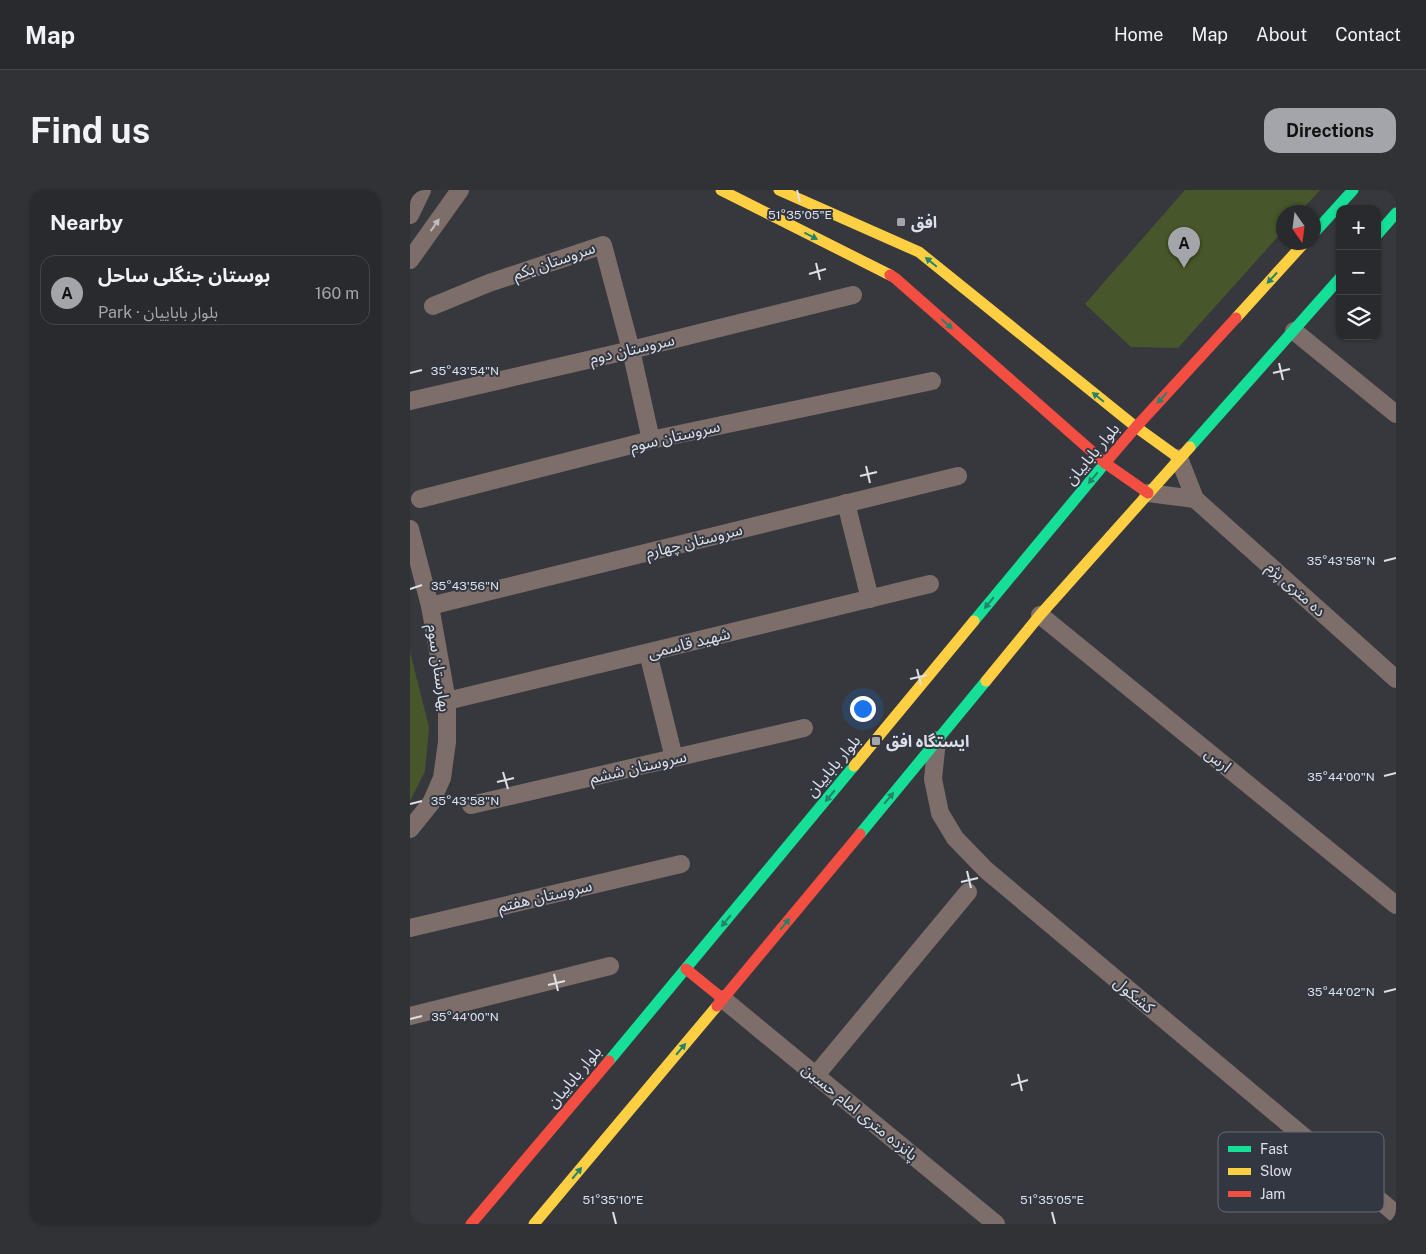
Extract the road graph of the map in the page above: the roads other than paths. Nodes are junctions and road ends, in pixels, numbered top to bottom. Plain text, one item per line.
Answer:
1 (422, 190) edge
2 (460, 190) edge
3 (721, 190) edge
4 (779, 190) edge
5 (1353, 190) edge
6 (1396, 213) edge
7 (410, 215) edge
8 (1321, 225) edge
9 (1381, 230) edge
10 (1298, 250) edge
11 (410, 260) edge
12 (1336, 283) edge
13 (853, 295) dead end
14 (433, 306) dead end
15 (1294, 331) junction
16 (631, 350) junction
17 (932, 382) dead end
18 (410, 401) edge
19 (1396, 414) edge
20 (1136, 427) junction
21 (652, 440) junction
22 (1179, 458) junction
23 (1105, 463) junction
24 (958, 476) dead end
25 (1148, 493) junction
26 (1195, 498) junction
27 (420, 499) dead end
28 (846, 503) junction
29 (410, 529) edge
30 (930, 584) dead end
31 (870, 599) junction
32 (430, 606) junction
33 (1040, 615) junction
34 (648, 653) junction
35 (1396, 679) edge
36 (447, 701) junction
37 (804, 728) dead end
38 (937, 740) junction
39 (674, 758) junction
40 (471, 805) dead end
41 (410, 829) edge
42 (681, 864) dead end
43 (968, 892) dead end
44 (1396, 905) edge
45 (410, 928) edge
46 (610, 966) dead end
47 (686, 969) junction
48 (723, 999) junction
49 (410, 1016) edge
50 (816, 1075) junction
51 (1298, 1132) edge
52 (1384, 1204) edge
53 (1396, 1214) edge
54 (471, 1224) edge
55 (534, 1224) edge
56 (996, 1224) edge

1 - 7 street
11 -> 2 street
3 -> 23 main road
20 -> 4 main road
5 - 8 main road
6 - 9 main road
10 -> 20 main road, بلوار باباییان
12 - 15 main road
13 - 16 street, سروستان دوم
14 - 16 street, سروستان یکم
15 - 19 street
15 - 22 main road
16 - 18 street, سروستان دوم
16 - 21 street
17 - 21 street, سروستان سوم
20 - 22 main road
20 - 23 main road, بلوار باباییان
21 - 27 street, سروستان سوم
22 - 25 main road
22 - 26 street, ده متری پژم
23 - 25 main road
23 -> 47 main road, بلوار باباییان
24 - 28 street, سروستان چهارم
25 - 26 street
25 - 33 main road
26 - 35 street, ده متری پژم
28 - 31 street
28 - 32 street, سروستان چهارم
29 - 32 street, بهارستان سوم
30 - 31 street, شهید قاسمی
31 - 34 street, شهید قاسمی
32 - 36 street, بهارستان سوم
33 - 38 main road
33 - 44 street, ارس
34 - 36 street, شهید قاسمی
34 - 39 street
36 - 41 street, بهارستان سوم
37 - 39 street, سروستان ششم
48 -> 38 main road
38 - 51 street, کشکول
39 - 40 street, سروستان ششم
42 - 45 street, سروستان هفتم
43 - 50 street
46 - 49 street
47 - 48 main road
47 - 54 main road, بلوار باباییان
48 - 50 street, پانزده متری امام حسین
55 -> 48 main road
50 - 56 street, پانزده متری امام حسین
52 - 53 street, کشکول

